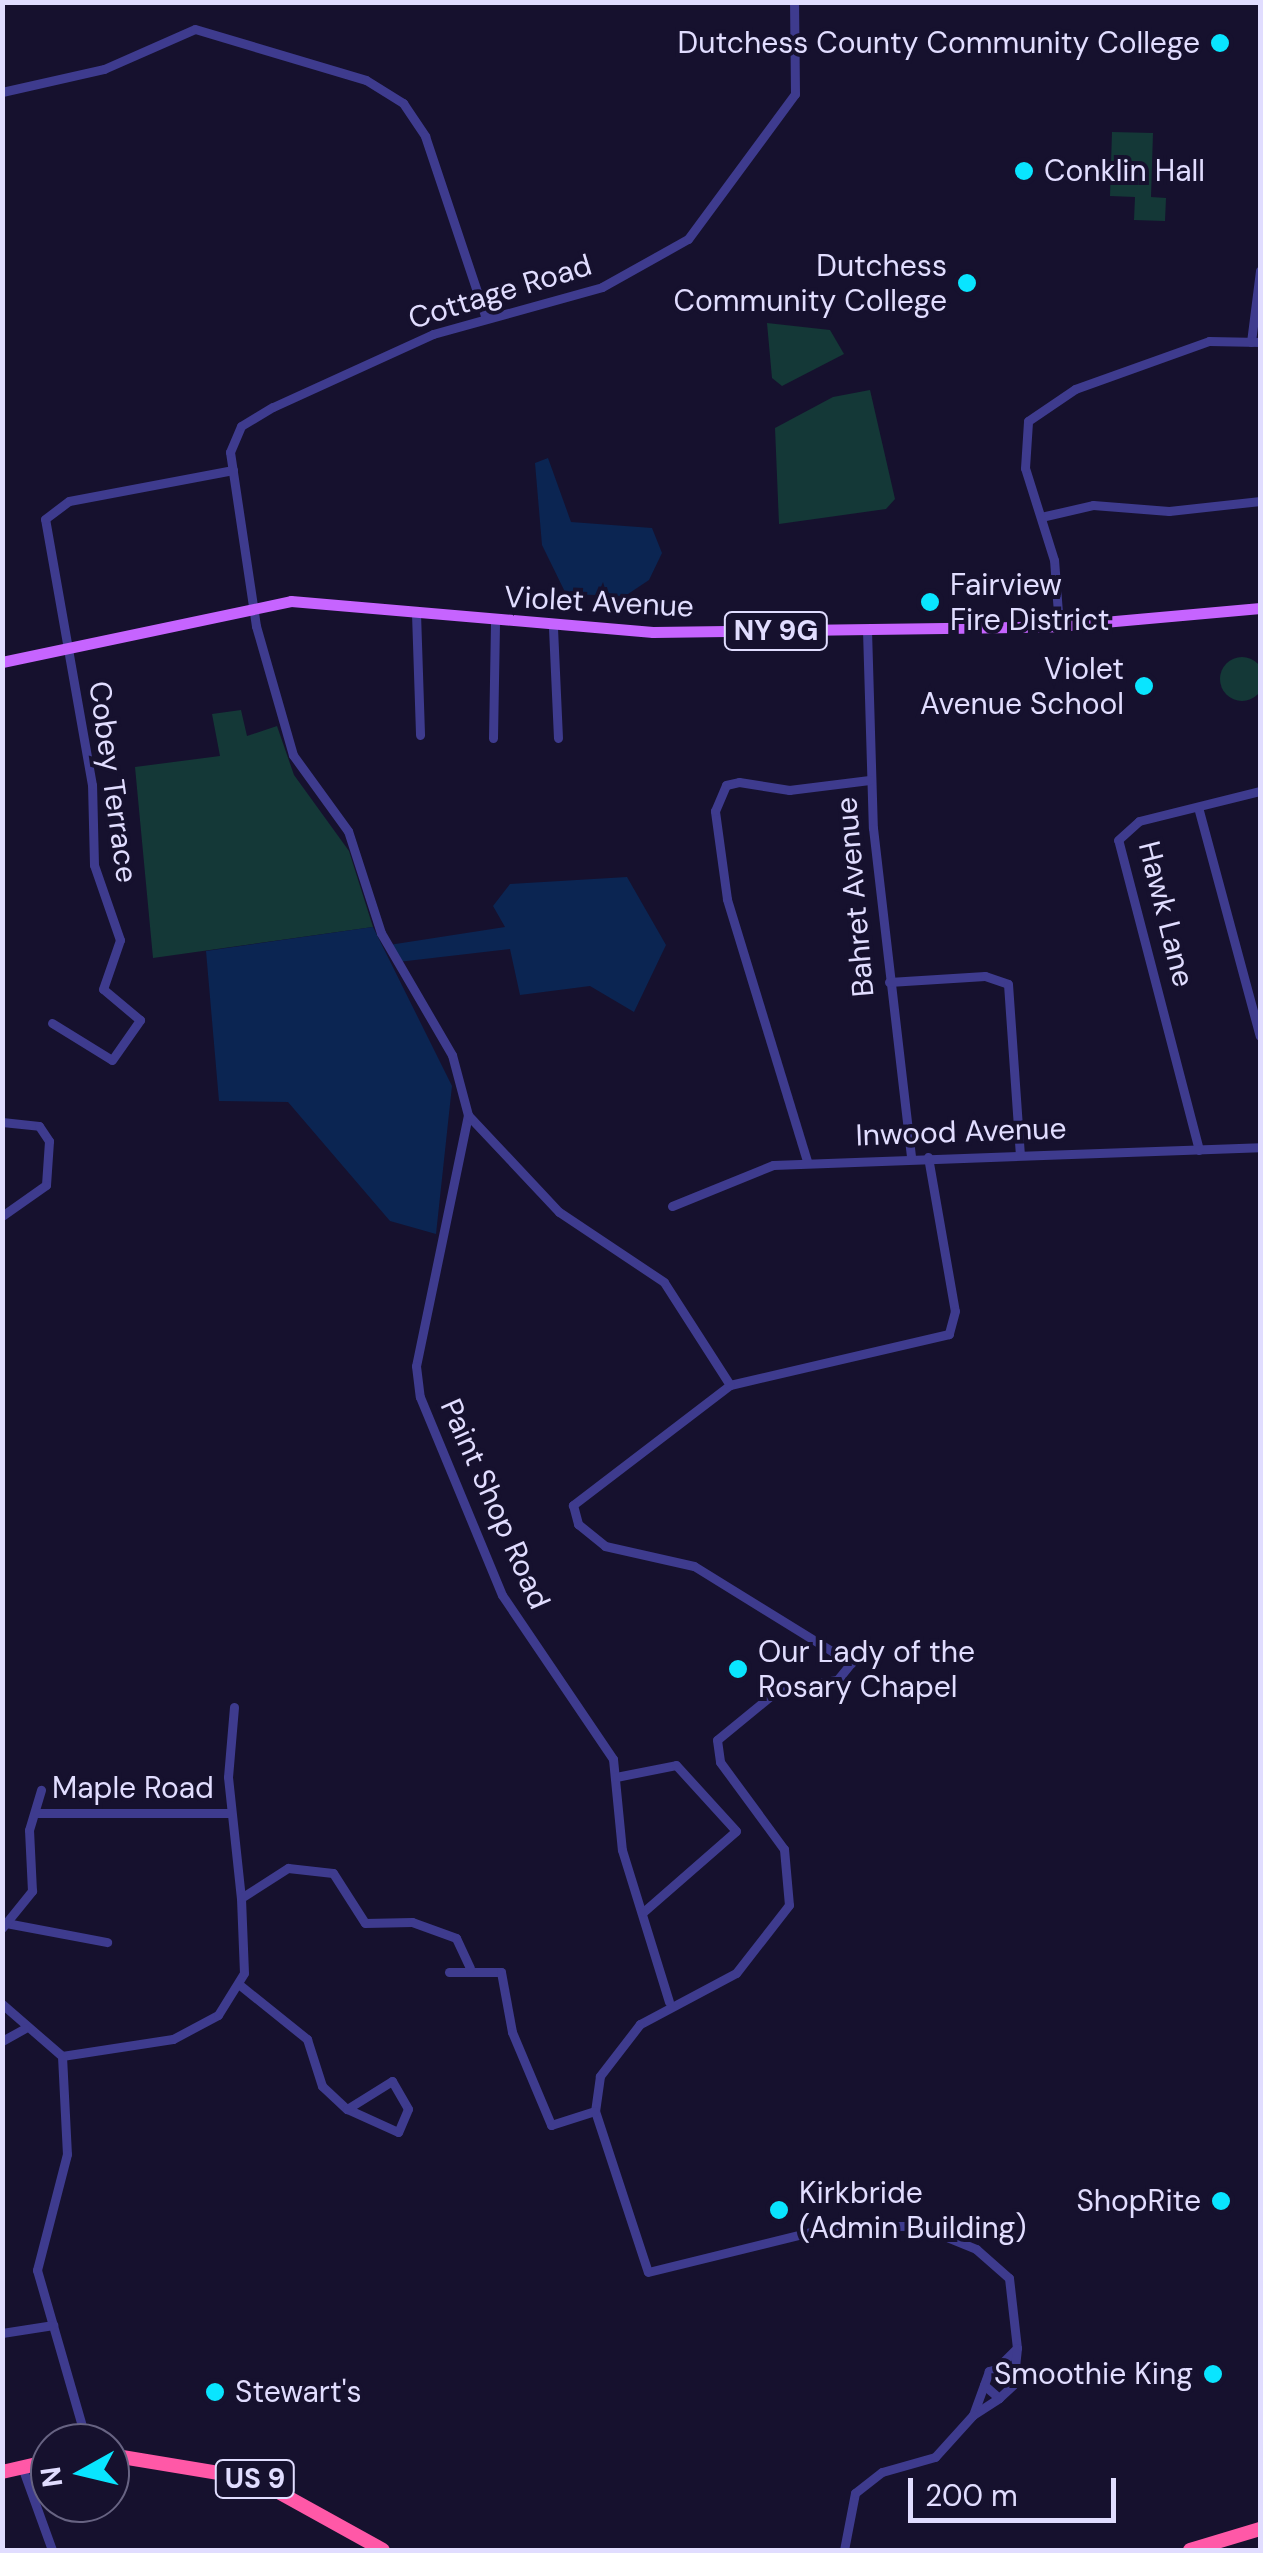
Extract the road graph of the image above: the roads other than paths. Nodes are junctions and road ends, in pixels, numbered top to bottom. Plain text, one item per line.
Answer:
1 (794, 2) edge
2 (2, 92) edge
3 (1260, 271) edge
4 (485, 316) junction
5 (1256, 342) edge
6 (233, 470) junction
7 (1260, 502) edge
8 (1041, 518) junction
9 (254, 604) junction
10 (1260, 608) edge
11 (416, 613) junction
12 (495, 622) junction
13 (1059, 626) junction
14 (553, 628) junction
15 (867, 630) junction
16 (68, 646) junction
17 (2, 662) edge
18 (420, 736) dead end
19 (493, 738) dead end
20 (558, 738) dead end
21 (870, 780) junction
22 (1260, 791) edge
23 (1198, 807) junction
24 (889, 982) junction
25 (52, 1024) dead end
26 (1260, 1036) edge
27 (468, 1116) junction
28 (2, 1122) edge
29 (1260, 1147) edge
30 (1199, 1150) junction
31 (1020, 1155) junction
32 (910, 1158) junction
33 (928, 1158) junction
34 (807, 1162) junction
35 (672, 1206) dead end
36 (2, 1216) edge
37 (730, 1385) junction
38 (234, 1707) dead end
39 (616, 1777) junction
40 (41, 1790) dead end
41 (37, 1813) junction
42 (230, 1813) junction
43 (241, 1898) junction
44 (643, 1912) junction
45 (4, 1925) edge
46 (107, 1942) dead end
47 (470, 1968) junction
48 (449, 1972) dead end
49 (241, 1986) junction
50 (669, 2002) junction
51 (2, 2004) edge
52 (25, 2028) junction
53 (2, 2041) edge
54 (62, 2056) junction
55 (347, 2109) junction
56 (595, 2111) junction
57 (53, 2325) junction
58 (2, 2333) edge
59 (1017, 2348) junction
60 (998, 2367) junction
61 (1015, 2377) junction
62 (984, 2385) junction
63 (999, 2398) junction
64 (973, 2415) junction
65 (82, 2423) edge
66 (130, 2458) edge
67 (30, 2465) edge
68 (22, 2467) junction
69 (2, 2472) edge
70 (1260, 2529) edge
71 (52, 2550) edge
72 (383, 2550) edge
73 (844, 2550) edge
74 (1190, 2550) edge

1 - 4 street, Cottage Road
2 - 4 street
3 - 5 street
4 - 6 street, Cottage Road
5 - 8 street
6 - 9 street, Cottage Road
6 - 16 street
7 - 8 street
8 - 13 street
9 - 11 main road, Violet Avenue / NY 9G
9 - 16 main road, Violet Avenue / NY 9G
9 - 27 street, Cottage Road
10 - 13 main road, Violet Avenue / NY 9G
11 - 12 main road, Violet Avenue / NY 9G
11 - 18 street
12 - 14 main road, Violet Avenue / NY 9G
12 - 19 street
13 - 15 main road, Violet Avenue / NY 9G
14 - 15 main road, Violet Avenue / NY 9G
14 - 20 street
15 - 21 street, Bahret Avenue
16 - 17 main road, Violet Avenue / NY 9G
16 - 25 street, Cobey Terrace
21 - 24 street, Bahret Avenue
21 - 34 street
22 - 23 street, Hawk Lane
23 - 26 street
23 - 30 street, Hawk Lane
24 - 31 street
24 - 32 street, Bahret Avenue
27 - 37 street
27 - 39 street, Paint Shop Road
28 - 36 street
29 - 30 street, Inwood Avenue
30 - 31 street, Inwood Avenue
31 - 33 street, Inwood Avenue
32 - 33 street, Inwood Avenue
32 - 34 street, Inwood Avenue
33 - 37 street
34 - 35 street, Inwood Avenue
37 - 50 street
38 - 42 street
39 - 44 street, Paint Shop Road
39 - 44 street
40 - 41 street
41 - 42 street, Maple Road
41 - 45 street
42 - 43 street
43 - 47 street
43 - 49 street
44 - 50 street, Paint Shop Road
45 - 46 street
47 - 48 street
47 - 56 street
49 - 54 street
49 - 55 street
50 - 56 street
51 - 52 street
52 - 53 street
52 - 54 street
54 - 57 street
55 - 55 street
56 - 59 street
57 - 58 street
57 - 65 street
59 - 60 street
59 - 61 street
60 - 61 street
60 - 62 street
61 - 63 street
62 - 63 street
62 - 64 street
63 - 64 street
64 - 73 street
66 - 72 highway, US 9
67 - 68 highway
68 - 69 highway
68 - 71 street
70 - 74 highway

